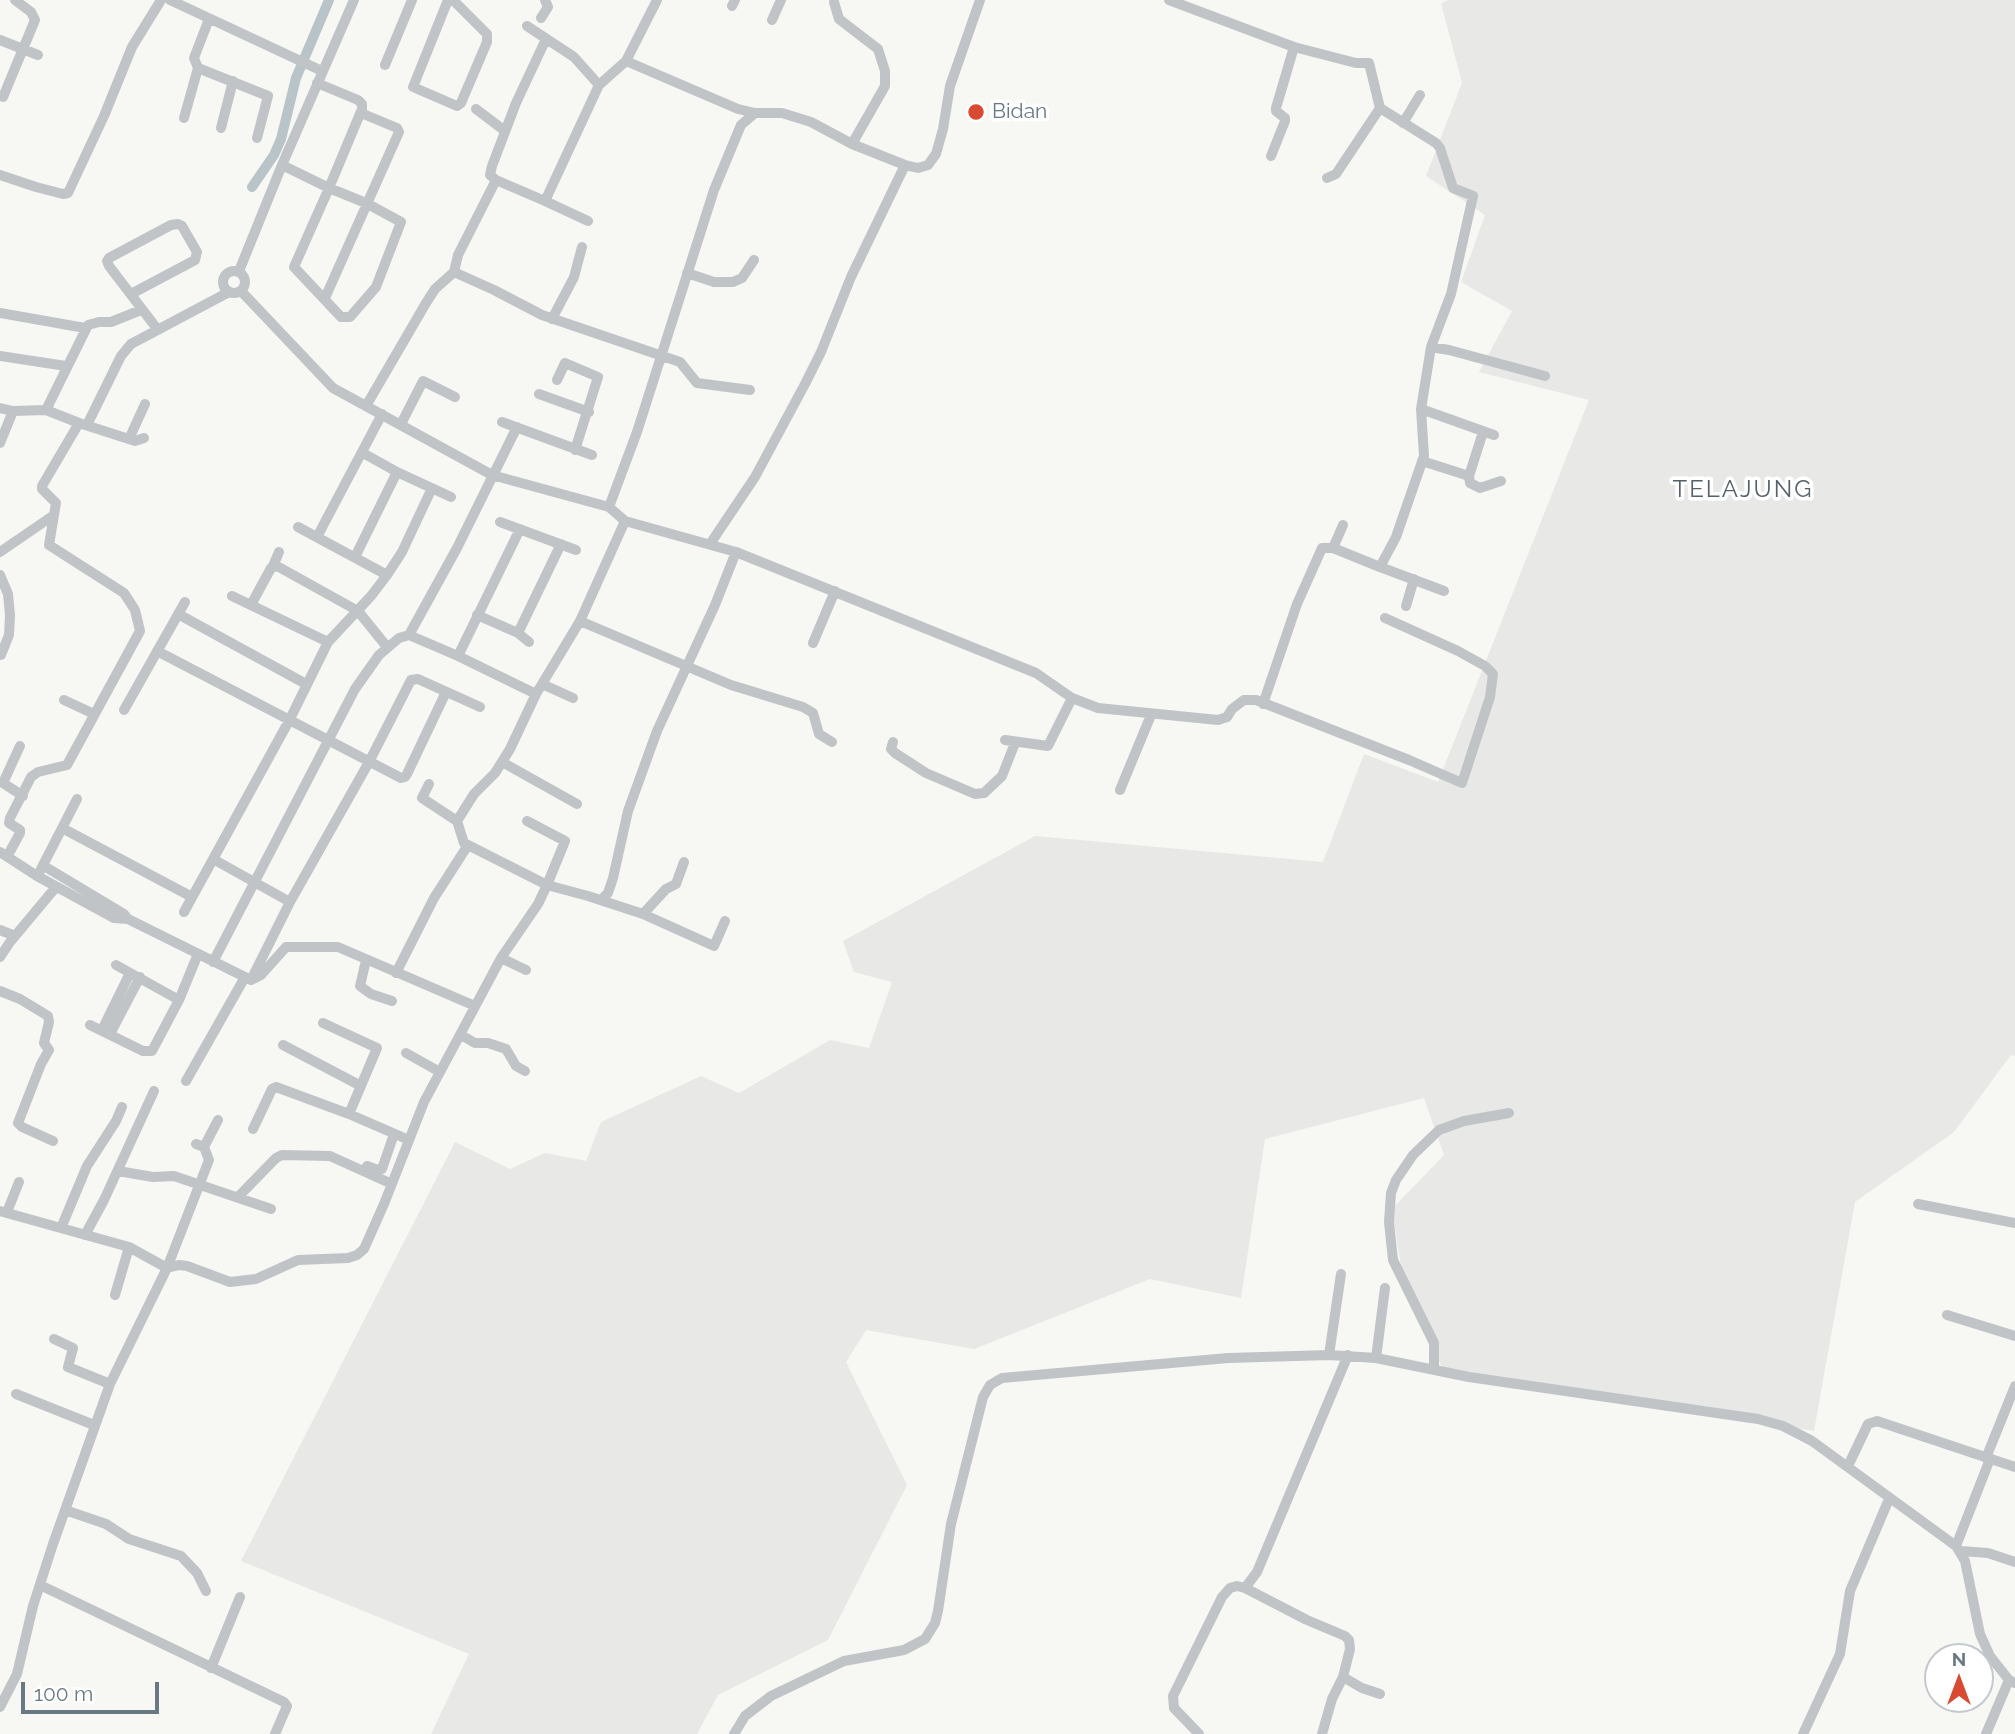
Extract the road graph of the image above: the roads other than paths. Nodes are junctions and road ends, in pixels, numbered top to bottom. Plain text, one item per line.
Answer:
1 (15, 0) edge
2 (161, 0) edge
3 (170, 0) edge
4 (354, 0) edge
5 (412, 0) edge
6 (450, 0) edge
7 (545, 0) edge
8 (657, 0) edge
9 (781, 0) edge
10 (980, 0) edge
11 (833, 1) edge
12 (1175, 1) edge
13 (541, 18) dead end
14 (209, 19) junction
15 (772, 20) dead end
16 (527, 26) dead end
17 (546, 39) junction
18 (0, 40) edge
19 (1294, 47) junction
20 (23, 49) junction
21 (38, 55) dead end
22 (626, 61) junction
23 (385, 65) dead end
24 (198, 68) junction
25 (322, 71) junction
26 (233, 81) junction
27 (317, 83) junction
28 (599, 85) junction
29 (1420, 95) dead end
30 (3, 97) dead end
31 (1380, 108) junction
32 (476, 109) dead end
33 (361, 113) junction
34 (755, 113) junction
35 (184, 118) dead end
36 (1403, 123) junction
37 (221, 128) dead end
38 (505, 131) junction
39 (257, 138) dead end
40 (852, 145) junction
41 (1271, 156) dead end
42 (282, 165) junction
43 (905, 165) junction
44 (0, 175) edge
45 (1327, 178) dead end
46 (496, 180) junction
47 (330, 188) junction
48 (545, 201) junction
49 (366, 203) junction
50 (588, 221) dead end
51 (582, 247) dead end
52 (754, 260) dead end
53 (239, 271) junction
54 (454, 272) junction
55 (687, 274) junction
56 (235, 291) junction
57 (131, 294) junction
58 (325, 298) junction
59 (141, 310) junction
60 (0, 313) edge
61 (552, 319) junction
62 (85, 328) junction
63 (158, 330) junction
64 (1432, 347) junction
65 (0, 356) edge
66 (660, 356) junction
67 (66, 366) junction
68 (1545, 376) dead end
69 (557, 380) dead end
70 (750, 390) dead end
71 (539, 394) dead end
72 (455, 397) dead end
73 (145, 404) dead end
74 (366, 406) junction
75 (0, 408) edge
76 (1421, 409) junction
77 (46, 410) junction
78 (13, 411) junction
79 (589, 412) junction
80 (382, 414) junction
81 (502, 422) dead end
82 (83, 424) junction
83 (401, 424) junction
84 (517, 427) junction
85 (144, 438) dead end
86 (129, 439) junction
87 (0, 443) edge
88 (575, 450) junction
89 (363, 453) junction
90 (592, 455) dead end
91 (1422, 461) junction
92 (397, 472) junction
93 (492, 475) junction
94 (1469, 476) junction
95 (1501, 481) dead end
96 (432, 488) junction
97 (451, 497) dead end
98 (609, 507) junction
99 (54, 515) junction
100 (625, 521) junction
101 (500, 522) dead end
102 (1343, 525) dead end
103 (299, 527) dead end
104 (520, 529) junction
105 (317, 537) junction
106 (561, 544) junction
107 (710, 544) junction
108 (1333, 548) junction
109 (576, 550) dead end
110 (0, 552) edge
111 (279, 552) dead end
112 (736, 552) junction
113 (355, 557) junction
114 (273, 566) junction
115 (1380, 567) junction
116 (0, 575) edge
117 (387, 575) junction
118 (1414, 579) junction
119 (835, 591) junction
120 (1444, 591) dead end
121 (232, 596) dead end
122 (185, 602) dead end
123 (252, 603) junction
124 (1406, 606) dead end
125 (358, 611) junction
126 (178, 614) junction
127 (477, 615) junction
128 (1385, 618) dead end
129 (580, 621) junction
130 (518, 633) junction
131 (408, 635) junction
132 (328, 642) junction
133 (529, 642) dead end
134 (813, 643) dead end
135 (387, 647) junction
136 (157, 651) junction
137 (1, 655) edge
138 (458, 656) junction
139 (686, 667) junction
140 (306, 684) junction
141 (539, 689) junction
142 (446, 692) junction
143 (573, 698) dead end
144 (1072, 698) junction
145 (64, 700) dead end
146 (1263, 704) junction
147 (480, 707) dead end
148 (124, 710) dead end
149 (94, 714) junction
150 (1151, 715) junction
151 (290, 719) junction
152 (328, 740) junction
153 (832, 742) dead end
154 (893, 742) dead end
155 (20, 746) dead end
156 (369, 762) junction
157 (502, 762) junction
158 (429, 784) dead end
159 (1120, 790) dead end
160 (23, 796) junction
161 (77, 799) dead end
162 (577, 804) dead end
163 (457, 821) junction
164 (527, 821) dead end
165 (62, 828) junction
166 (468, 845) junction
167 (4, 854) edge
168 (213, 859) junction
169 (684, 862) dead end
170 (40, 871) junction
171 (255, 881) junction
172 (547, 886) junction
173 (56, 887) junction
174 (192, 897) junction
175 (601, 900) junction
176 (290, 902) junction
177 (184, 912) dead end
178 (643, 914) junction
179 (128, 919) junction
180 (725, 921) dead end
181 (0, 930) edge
182 (15, 936) junction
183 (198, 954) junction
184 (0, 957) edge
185 (501, 958) junction
186 (366, 960) junction
187 (213, 962) junction
188 (116, 965) dead end
189 (526, 970) dead end
190 (396, 973) junction
191 (135, 975) junction
192 (248, 978) junction
193 (0, 991) edge
194 (179, 1000) junction
195 (392, 1001) dead end
196 (475, 1006) junction
197 (323, 1023) dead end
198 (90, 1025) dead end
199 (106, 1032) junction
200 (461, 1035) junction
201 (283, 1045) dead end
202 (406, 1052) dead end
203 (525, 1071) dead end
204 (440, 1072) junction
205 (186, 1081) dead end
206 (361, 1086) junction
207 (154, 1091) dead end
208 (122, 1107) dead end
209 (1509, 1113) dead end
210 (349, 1114) junction
211 (218, 1120) dead end
212 (253, 1129) dead end
213 (394, 1134) junction
214 (408, 1140) junction
215 (54, 1141) dead end
216 (356, 1167) junction
217 (118, 1171) junction
218 (19, 1182) dead end
219 (200, 1184) junction
220 (392, 1184) junction
221 (238, 1197) junction
222 (1918, 1204) dead end
223 (271, 1209) dead end
224 (4, 1211) edge
225 (2015, 1223) edge
226 (61, 1228) junction
227 (85, 1235) junction
228 (129, 1247) junction
229 (167, 1268) junction
230 (1341, 1274) dead end
231 (1385, 1288) dead end
232 (115, 1294) dead end
233 (1947, 1315) dead end
234 (2015, 1336) edge
235 (54, 1339) dead end
236 (1329, 1355) junction
237 (1348, 1355) junction
238 (1376, 1358) junction
239 (1434, 1369) junction
240 (110, 1384) junction
241 (2015, 1385) edge
242 (16, 1394) dead end
243 (94, 1425) junction
244 (1988, 1458) junction
245 (1848, 1466) junction
246 (2015, 1467) edge
247 (1889, 1499) junction
248 (65, 1510) junction
249 (1958, 1549) junction
250 (2015, 1562) edge
251 (40, 1586) junction
252 (1245, 1588) junction
253 (206, 1591) dead end
254 (240, 1597) dead end
255 (211, 1668) junction
256 (1343, 1677) junction
257 (2012, 1682) edge
258 (1380, 1694) dead end
259 (0, 1707) edge
260 (275, 1734) edge
261 (734, 1734) edge
262 (1199, 1734) edge
263 (1322, 1734) edge
264 (1802, 1734) edge
265 (1986, 1734) edge

1 - 20 street
2 - 44 street
3 - 14 street
4 - 25 street
5 - 23 street
6 - 6 street
7 - 13 street
8 - 22 street
9 - 15 street
10 - 43 street
11 - 40 street
12 - 19 street
14 - 24 street
14 - 25 street
16 - 17 street
17 - 28 street
17 - 38 street
18 - 20 street
19 - 31 street
19 - 41 street
20 - 21 street
20 - 30 street
22 - 28 street
22 - 34 street
24 - 26 street
24 - 35 street
25 - 27 street
26 - 37 street
26 - 39 street
27 - 33 street
27 - 42 street
28 - 48 street
29 - 36 street
31 - 36 street
31 - 45 street
32 - 38 street
33 - 47 street
33 - 49 street
34 - 40 street
34 - 55 street
36 - 64 street
38 - 46 street
40 - 43 street
42 - 47 street
42 - 53 street
43 - 107 street
46 - 48 street
46 - 54 street
47 - 49 street
47 - 58 street
48 - 50 street
49 - 58 street
49 - 58 street
51 - 61 street
52 - 55 street
53 - 56 street
53 - 56 street
54 - 61 street
54 - 74 street
55 - 66 street
56 - 63 street
56 - 74 street
57 - 57 street
57 - 59 street
59 - 62 street
59 - 63 street
60 - 62 street
61 - 66 street
62 - 67 street
63 - 82 street
64 - 68 street
64 - 76 street
65 - 67 street
66 - 70 street
66 - 98 street
67 - 77 street
69 - 79 street
71 - 79 street
72 - 83 street
73 - 86 street
74 - 80 street
75 - 78 street
76 - 91 street
76 - 94 street
77 - 78 street
77 - 82 street
78 - 87 street
79 - 88 street
80 - 83 street
80 - 89 street
81 - 84 street
82 - 86 street
82 - 99 street
83 - 93 street
84 - 88 street
84 - 93 street
85 - 86 street
88 - 90 street
89 - 92 street
89 - 105 street
91 - 94 street
91 - 115 street
92 - 96 street
92 - 113 street
93 - 98 street
93 - 131 street
94 - 95 street
96 - 97 street
96 - 117 street
98 - 100 street
99 - 110 street
99 - 149 street
100 - 107 street
100 - 129 street
101 - 104 street
102 - 108 street
103 - 105 street
104 - 106 street
104 - 127 street
105 - 113 street
106 - 109 street
106 - 130 street
107 - 112 street
108 - 115 street
108 - 146 street
111 - 114 street
112 - 119 street
112 - 139 street
113 - 117 street
114 - 123 street
114 - 125 street
115 - 118 street
116 - 137 street
117 - 125 street
118 - 120 street
118 - 124 street
119 - 134 street
119 - 144 street
121 - 123 street
122 - 126 street
123 - 132 street
125 - 132 street
125 - 135 street
126 - 136 street
126 - 140 street
127 - 130 street
127 - 138 street
128 - 146 street
129 - 139 street
129 - 141 street
130 - 133 street
131 - 135 street
131 - 138 street
132 - 140 street
135 - 152 street
136 - 148 street
136 - 151 street
138 - 141 street
139 - 153 street
139 - 175 street
140 - 151 street
141 - 143 street
141 - 157 street
142 - 147 street
142 - 156 street
142 - 156 street
144 - 150 street
144 - 154 street
145 - 149 street
146 - 150 street
149 - 160 street
150 - 159 street
151 - 152 street
151 - 168 street
152 - 156 street
152 - 171 street
155 - 160 street
156 - 176 street
157 - 162 street
157 - 163 street
158 - 163 street
160 - 167 street
161 - 165 street
163 - 166 street
164 - 172 street
165 - 170 street
165 - 174 street
166 - 172 street
166 - 190 street
167 - 170 street
168 - 171 street
168 - 174 street
169 - 178 street
170 - 173 street
170 - 179 street
171 - 176 street
171 - 187 street
172 - 175 street
172 - 185 street
173 - 179 street
173 - 182 street
174 - 177 street
175 - 178 street
176 - 192 street
178 - 180 street
179 - 183 street
181 - 182 street
182 - 184 street
183 - 187 street
183 - 194 street
185 - 189 street
185 - 196 street
186 - 190 street
186 - 192 street
186 - 195 street
187 - 192 street
188 - 191 street
190 - 196 street
191 - 194 street
191 - 199 street
192 - 205 street
193 - 215 street
194 - 199 street
196 - 200 street
197 - 206 street
198 - 199 street
200 - 203 street
200 - 204 street
201 - 206 street
202 - 204 street
204 - 214 street
206 - 210 street
207 - 217 street
208 - 226 street
209 - 239 street
210 - 212 street
210 - 213 street
211 - 219 street
213 - 214 street
213 - 216 street
214 - 220 street
216 - 220 street
216 - 221 street
217 - 219 street
217 - 227 street
218 - 224 street
219 - 221 street
219 - 229 street
220 - 229 street
221 - 223 street
222 - 225 street
224 - 226 street
226 - 227 street
227 - 228 street
228 - 229 street
228 - 232 street
229 - 240 street
230 - 236 street
231 - 238 street
233 - 234 street
235 - 240 street
236 - 237 street
236 - 261 street
237 - 238 street
237 - 252 street
238 - 239 street
239 - 245 street
240 - 243 street
241 - 244 street
242 - 243 street
243 - 248 street
244 - 245 street
244 - 246 street
244 - 249 street
245 - 247 street
247 - 249 street
247 - 264 street
248 - 251 street
248 - 253 street
249 - 250 street
249 - 257 street
251 - 255 street
251 - 259 street
252 - 256 street
252 - 262 street
254 - 255 street
255 - 260 street
256 - 258 street
256 - 263 street
257 - 265 street

